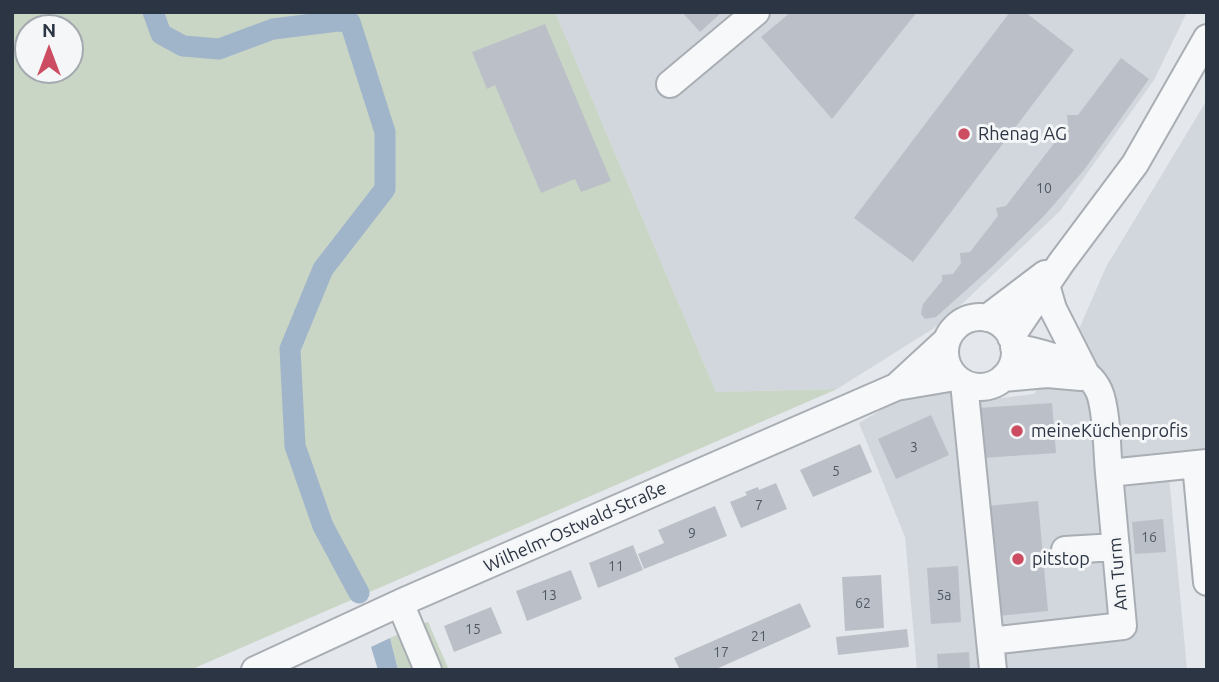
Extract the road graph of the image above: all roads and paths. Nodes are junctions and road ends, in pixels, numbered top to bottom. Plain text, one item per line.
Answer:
1 (756, 12) edge
2 (1207, 38) edge
3 (670, 84) dead end
4 (1060, 263) junction
5 (1046, 285) junction
6 (987, 318) junction
7 (947, 340) junction
8 (1012, 342) junction
9 (1003, 378) junction
10 (1088, 378) junction
11 (959, 380) junction
12 (896, 387) junction
13 (1202, 464) edge
14 (1109, 473) junction
15 (1116, 547) junction
16 (1065, 550) dead end
17 (1207, 582) edge
18 (400, 603) junction
19 (990, 641) junction
20 (255, 670) edge
21 (428, 670) edge
22 (993, 670) edge

1 - 3 street
2 - 4 street
4 - 5 street
4 - 6 street
5 - 8 street
5 - 10 street, Am Turm
6 - 7 street
6 - 8 street
7 - 11 street
7 - 12 street, Wilhelm-Ostwald-Straße
8 - 9 street
8 - 10 street
9 - 10 street
9 - 11 street
10 - 14 street, Am Turm
11 - 12 street, Wilhelm-Ostwald-Straße
11 - 19 street
12 - 18 street, Wilhelm-Ostwald-Straße
13 - 14 street
13 - 17 street
14 - 15 street, Am Turm
15 - 16 street
15 - 19 street, Am Turm
18 - 20 street, Wilhelm-Ostwald-Straße
18 - 21 street
19 - 22 street

